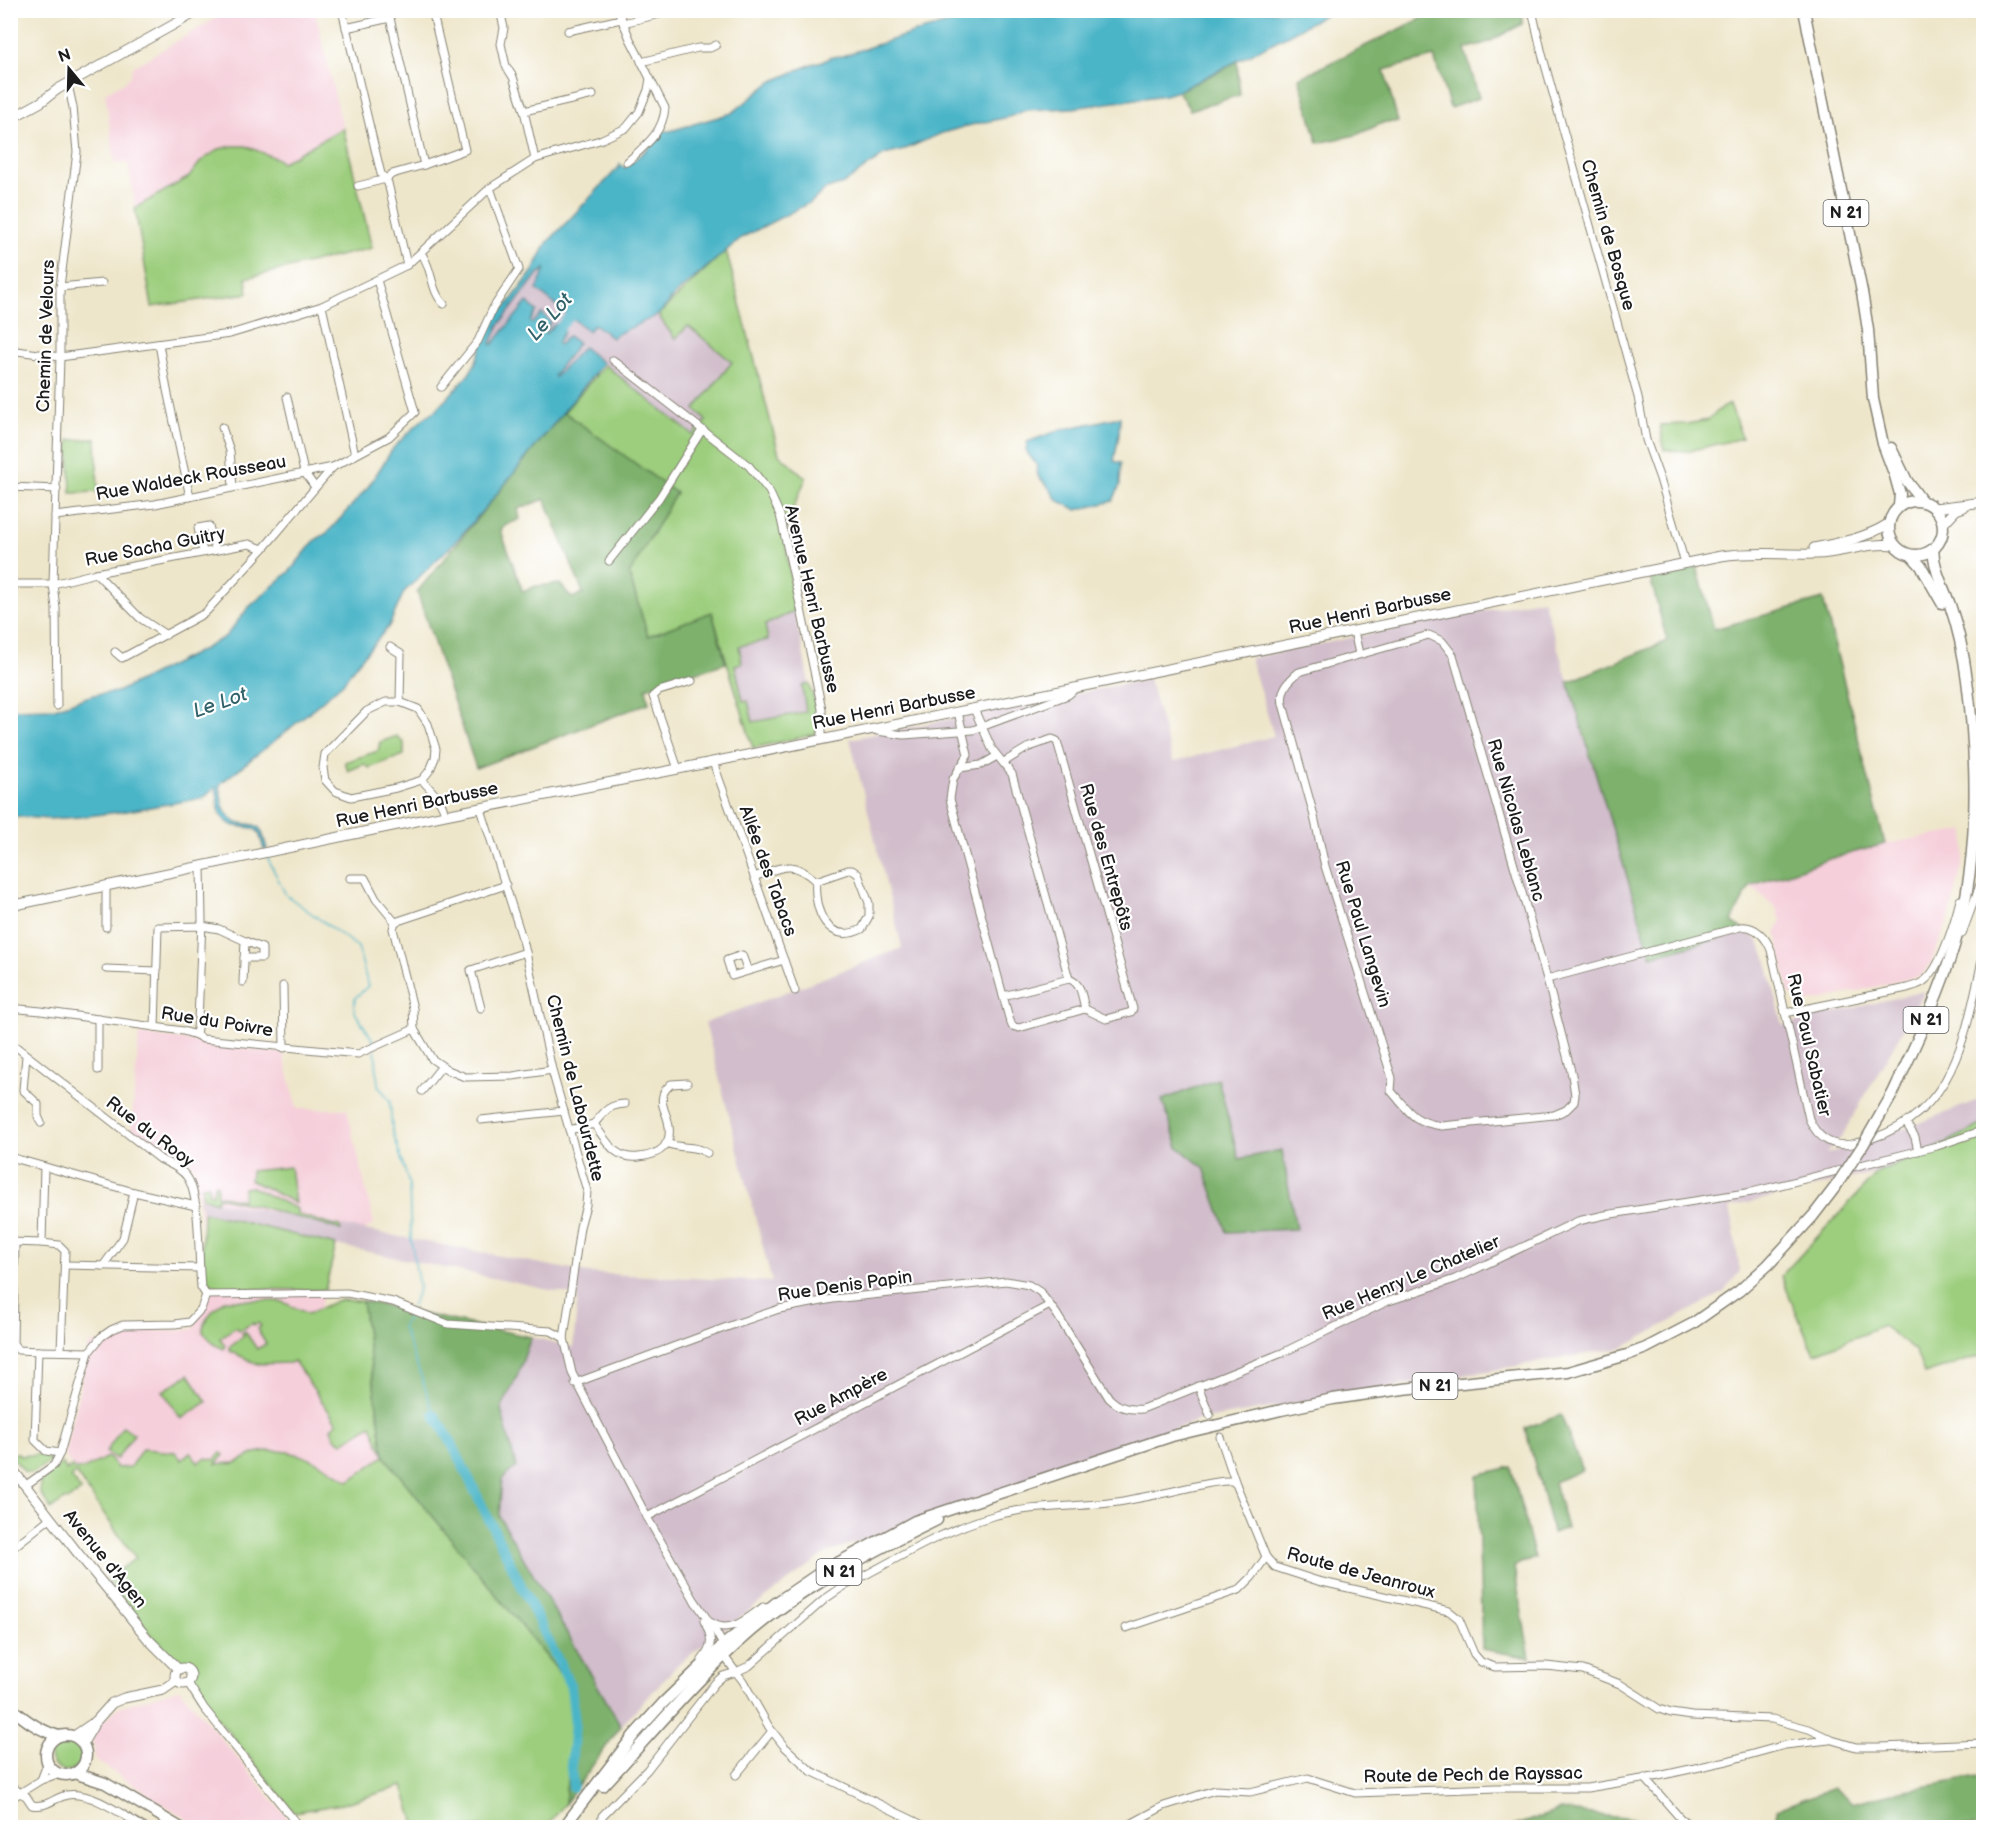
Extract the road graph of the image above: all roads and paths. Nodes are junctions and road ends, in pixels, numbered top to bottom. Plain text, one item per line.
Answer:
1 (200, 10) edge
2 (342, 10) edge
3 (432, 10) edge
4 (500, 10) edge
5 (618, 10) edge
6 (662, 10) edge
7 (1532, 10) edge
8 (1804, 10) edge
9 (622, 21) junction
10 (346, 28) junction
11 (568, 31) dead end
12 (716, 45) dead end
13 (642, 63) junction
14 (650, 79) junction
15 (68, 87) junction
16 (593, 95) dead end
17 (524, 111) junction
18 (10, 119) edge
19 (535, 159) junction
20 (627, 162) dead end
21 (424, 165) junction
22 (386, 179) junction
23 (358, 186) dead end
24 (490, 188) junction
25 (421, 253) junction
26 (406, 265) junction
27 (376, 280) junction
28 (102, 283) dead end
29 (60, 287) junction
30 (444, 304) dead end
31 (322, 306) junction
32 (159, 344) junction
33 (10, 350) edge
34 (60, 357) junction
35 (613, 360) dead end
36 (441, 387) dead end
37 (287, 397) dead end
38 (1877, 418) junction
39 (222, 427) dead end
40 (702, 430) junction
41 (355, 455) junction
42 (333, 466) junction
43 (304, 472) junction
44 (10, 487) edge
45 (233, 487) junction
46 (315, 487) junction
47 (57, 489) junction
48 (190, 497) junction
49 (1921, 500) junction
50 (1979, 502) edge
51 (1899, 506) junction
52 (1935, 508) junction
53 (55, 516) junction
54 (1888, 524) junction
55 (1943, 524) junction
56 (1895, 545) junction
57 (215, 549) junction
58 (263, 549) junction
59 (1933, 549) junction
60 (203, 552) junction
61 (1785, 552) junction
62 (1912, 556) junction
63 (609, 561) dead end
64 (1685, 563) junction
65 (96, 573) junction
66 (10, 584) edge
67 (52, 584) junction
68 (1354, 631) junction
69 (166, 634) junction
70 (1958, 639) junction
71 (390, 647) dead end
72 (114, 652) dead end
73 (1359, 654) junction
74 (692, 681) dead end
75 (1076, 689) junction
76 (400, 702) junction
77 (57, 706) dead end
78 (974, 709) junction
79 (958, 712) junction
80 (982, 728) junction
81 (876, 729) junction
82 (964, 732) junction
83 (822, 740) junction
84 (997, 756) junction
85 (713, 762) junction
86 (1004, 762) junction
87 (959, 768) junction
88 (678, 770) junction
89 (422, 780) junction
90 (481, 809) junction
91 (446, 815) junction
92 (201, 866) junction
93 (1971, 866) junction
94 (1983, 874) edge
95 (754, 877) junction
96 (350, 878) dead end
97 (816, 881) junction
98 (106, 885) junction
99 (506, 885) junction
100 (10, 906) edge
101 (395, 922) junction
102 (202, 926) junction
103 (106, 927) dead end
104 (244, 941) junction
105 (1954, 946) junction
106 (526, 952) junction
107 (1983, 952) edge
108 (244, 958) junction
109 (784, 960) junction
110 (106, 969) dead end
111 (157, 971) junction
112 (748, 971) dead end
113 (1069, 979) junction
114 (1547, 979) junction
115 (243, 982) dead end
116 (283, 986) dead end
117 (795, 991) dead end
118 (1003, 996) junction
119 (10, 1008) edge
120 (481, 1008) dead end
121 (1085, 1009) junction
122 (1785, 1014) junction
123 (98, 1019) junction
124 (155, 1027) junction
125 (414, 1029) junction
126 (196, 1035) junction
127 (10, 1042) edge
128 (284, 1048) junction
129 (26, 1056) junction
130 (442, 1066) junction
131 (98, 1070) dead end
132 (552, 1070) junction
133 (687, 1083) dead end
134 (422, 1090) dead end
135 (1575, 1095) joint
136 (625, 1104) dead end
137 (564, 1111) junction
138 (481, 1120) dead end
139 (41, 1123) dead end
140 (1906, 1123) junction
141 (594, 1124) junction
142 (569, 1130) junction
143 (1983, 1130) edge
144 (666, 1143) junction
145 (1918, 1150) junction
146 (707, 1153) dead end
147 (10, 1157) edge
148 (44, 1167) junction
149 (134, 1192) junction
150 (196, 1206) junction
151 (13, 1242) edge
152 (42, 1243) junction
153 (65, 1265) junction
154 (103, 1266) junction
155 (199, 1268) junction
156 (206, 1295) junction
157 (1050, 1305) junction
158 (12, 1324) edge
159 (564, 1338) junction
160 (61, 1350) junction
161 (38, 1351) junction
162 (89, 1352) junction
163 (575, 1383) junction
164 (1198, 1386) junction
165 (1210, 1415) dead end
166 (1220, 1437) dead end
167 (60, 1453) junction
168 (10, 1466) edge
169 (19, 1476) junction
170 (10, 1484) edge
171 (1236, 1484) junction
172 (26, 1485) junction
173 (965, 1506) junction
174 (647, 1516) junction
175 (50, 1518) junction
176 (10, 1550) edge
177 (1266, 1557) junction
178 (821, 1572) junction
179 (695, 1601) junction
180 (1126, 1629) dead end
181 (724, 1651) junction
182 (178, 1669) junction
183 (736, 1672) junction
184 (690, 1677) junction
185 (176, 1681) junction
186 (188, 1683) junction
187 (10, 1707) edge
188 (96, 1721) junction
189 (27, 1722) junction
190 (772, 1731) junction
191 (59, 1736) junction
192 (74, 1736) junction
193 (1832, 1740) junction
194 (83, 1743) junction
195 (1983, 1743) edge
196 (47, 1749) junction
197 (85, 1760) junction
198 (48, 1762) junction
199 (60, 1773) junction
200 (74, 1773) junction
201 (736, 1775) dead end
202 (1645, 1778) junction
203 (41, 1780) junction
204 (105, 1783) junction
205 (10, 1784) edge
206 (20, 1793) junction
207 (10, 1799) edge
208 (145, 1827) edge
209 (181, 1827) edge
210 (300, 1827) edge
211 (563, 1827) edge
212 (601, 1827) edge
213 (929, 1827) edge
214 (1123, 1827) edge
215 (1694, 1827) edge

1 - 15 main road
2 - 10 street
3 - 21 street
4 - 17 street
5 - 9 street
6 - 9 street
7 - 64 street, Chemin de Bosque
8 - 38 main road, N 21
9 - 11 street
9 - 13 street
10 - 21 street
10 - 22 street
12 - 13 street
13 - 14 street
14 - 19 street
14 - 20 street
15 - 18 main road
15 - 29 street, Chemin de Velours
16 - 17 street
17 - 19 street
19 - 24 street
21 - 22 street
22 - 23 street
22 - 26 street
24 - 25 street
24 - 36 street
25 - 26 street
25 - 30 street
26 - 27 street
27 - 31 street
27 - 41 street
28 - 29 street
29 - 34 street, Chemin de Velours
31 - 32 street
31 - 41 street
32 - 34 street
32 - 48 street
33 - 34 street
34 - 47 street, Chemin de Velours
35 - 40 street, Avenue Henri Barbusse
37 - 43 street
38 - 49 main road, N 21
38 - 51 main road, N 21
39 - 45 street
40 - 63 street
40 - 83 street, Avenue Henri Barbusse
41 - 42 street
42 - 43 street, Rue Waldeck Rousseau
42 - 46 street
43 - 45 street, Rue Waldeck Rousseau
43 - 46 street
44 - 47 street
45 - 48 street, Rue Waldeck Rousseau
46 - 58 street
47 - 53 street, Chemin de Velours
48 - 53 street, Rue Waldeck Rousseau
49 - 51 main road
49 - 52 main road
50 - 52 main road
50 - 55 main road
51 - 54 main road
52 - 55 main road
53 - 67 street, Chemin de Velours
54 - 56 main road
54 - 61 main road, Rue Henri Barbusse
55 - 59 main road
56 - 61 main road, Rue Henri Barbusse
56 - 62 main road
57 - 58 street, Rue Sacha Guitry
57 - 60 street, Rue Sacha Guitry
57 - 60 street
58 - 69 street
59 - 62 main road
59 - 70 main road, N 21
60 - 65 street, Rue Sacha Guitry
61 - 64 main road, Rue Henri Barbusse
62 - 70 main road, N 21
64 - 68 main road, Rue Henri Barbusse
65 - 67 street, Rue Sacha Guitry
65 - 69 street
66 - 67 street, Rue Sacha Guitry
67 - 77 street, Chemin de Velours
68 - 73 street
68 - 75 main road, Rue Henri Barbusse
69 - 72 street
70 - 93 main road, N 21
71 - 76 street
73 - 114 street, Rue Nicolas Leblanc
73 - 135 street, Rue Paul Langevin
74 - 88 street
75 - 78 main road, Rue Henri Barbusse
75 - 80 street
76 - 89 street
76 - 89 street
78 - 79 main road, Rue Henri Barbusse
78 - 80 street
79 - 81 main road, Rue Henri Barbusse
79 - 82 street
80 - 82 street
80 - 84 street
81 - 82 street
81 - 83 main road, Rue Henri Barbusse
82 - 87 street
83 - 85 main road, Rue Henri Barbusse
84 - 86 street
84 - 87 street
85 - 88 main road, Rue Henri Barbusse
85 - 95 street, Allée des Tabacs
86 - 113 street
86 - 121 street, Rue des Entrepôts
87 - 118 street
88 - 90 main road, Rue Henri Barbusse
89 - 91 street
90 - 91 main road, Rue Henri Barbusse
90 - 99 street, Chemin de Labourdette
91 - 92 main road, Rue Henri Barbusse
92 - 98 main road, Rue Henri Barbusse
92 - 102 street
93 - 105 main road, N 21
93 - 122 street
94 - 105 street
95 - 97 street
95 - 109 street, Allée des Tabacs
96 - 101 street
97 - 97 street
98 - 100 main road, Rue Henri Barbusse
98 - 103 street
99 - 101 street
99 - 106 street, Chemin de Labourdette
101 - 125 street
102 - 104 street
102 - 111 street
102 - 126 street
104 - 108 street
104 - 108 street
105 - 173 main road, N 21, bridge
106 - 120 street
106 - 132 street, Chemin de Labourdette
107 - 140 street, Rue Paul Sabatier
108 - 115 street
109 - 112 street
109 - 117 street, Allée des Tabacs
110 - 111 street
111 - 124 street
113 - 118 street
113 - 121 street
114 - 122 street, Rue Paul Sabatier
114 - 135 street, Rue Nicolas Leblanc
116 - 128 street
118 - 121 street
119 - 123 street, Rue du Poivre
122 - 140 street, Rue Paul Sabatier
123 - 124 street, Rue du Poivre
123 - 131 street
124 - 126 street, Rue du Poivre
125 - 128 street, Rue du Poivre
125 - 130 street
126 - 128 street, Rue du Poivre
127 - 129 street, Rue du Rooy
129 - 139 street
129 - 150 street, Rue du Rooy
130 - 132 street
130 - 134 street
132 - 137 street, Chemin de Labourdette
133 - 144 street
136 - 141 street
137 - 138 street
137 - 142 street, Chemin de Labourdette
140 - 145 street
141 - 142 street
141 - 144 street
142 - 159 street, Chemin de Labourdette
143 - 145 street, Rue Henry Le Chatelier
144 - 146 street
145 - 164 street, Rue Henry Le Chatelier
147 - 148 street
148 - 149 street
148 - 152 street
149 - 150 street
149 - 154 street
150 - 155 street, Rue du Rooy
151 - 152 street
151 - 158 street
152 - 153 street
153 - 154 street
153 - 160 street
154 - 155 street
155 - 156 street, Rue du Rooy
156 - 159 street
156 - 162 street
157 - 163 street, Rue Denis Papin
157 - 164 street, Rue Henry Le Chatelier
157 - 174 street, Rue Ampère
158 - 161 street
159 - 163 street, Chemin de Labourdette
160 - 161 street
160 - 162 street
161 - 167 street
162 - 167 street
163 - 174 street, Chemin de Labourdette
164 - 165 street
166 - 171 street, Route de Jeanroux
167 - 172 street
168 - 169 main road, Avenue d'Agen
169 - 170 street
169 - 172 main road, Avenue d'Agen
171 - 177 street, Route de Jeanroux
171 - 183 street
172 - 175 main road, Avenue d'Agen
173 - 178 main road, N 21
173 - 181 main road, N 21
174 - 179 street, Chemin de Labourdette
175 - 176 street
175 - 182 main road, Avenue d'Agen
177 - 180 street
177 - 193 street, Route de Jeanroux
178 - 179 street
178 - 181 main road, N 21
179 - 181 street
179 - 184 street
181 - 183 street
181 - 184 main road, N 21
181 - 211 main road, N 21
182 - 185 main road
182 - 186 main road
183 - 190 street
183 - 212 street
184 - 211 main road, N 21
185 - 186 main road
185 - 188 main road
186 - 210 street
187 - 189 main road
188 - 192 main road
188 - 194 main road
189 - 191 main road
189 - 196 main road
190 - 201 street
190 - 213 street
191 - 192 main road
191 - 196 main road
192 - 194 main road
193 - 195 street, Route de Jeanroux
193 - 202 street, Route de Pech de Rayssac
194 - 197 main road
196 - 198 main road
197 - 200 main road
197 - 204 main road
198 - 199 main road
198 - 203 street
199 - 200 main road
199 - 203 street
200 - 204 main road
202 - 214 street, Route de Pech de Rayssac
202 - 215 street
203 - 206 street
204 - 209 main road
205 - 206 street
206 - 207 street
206 - 208 street

